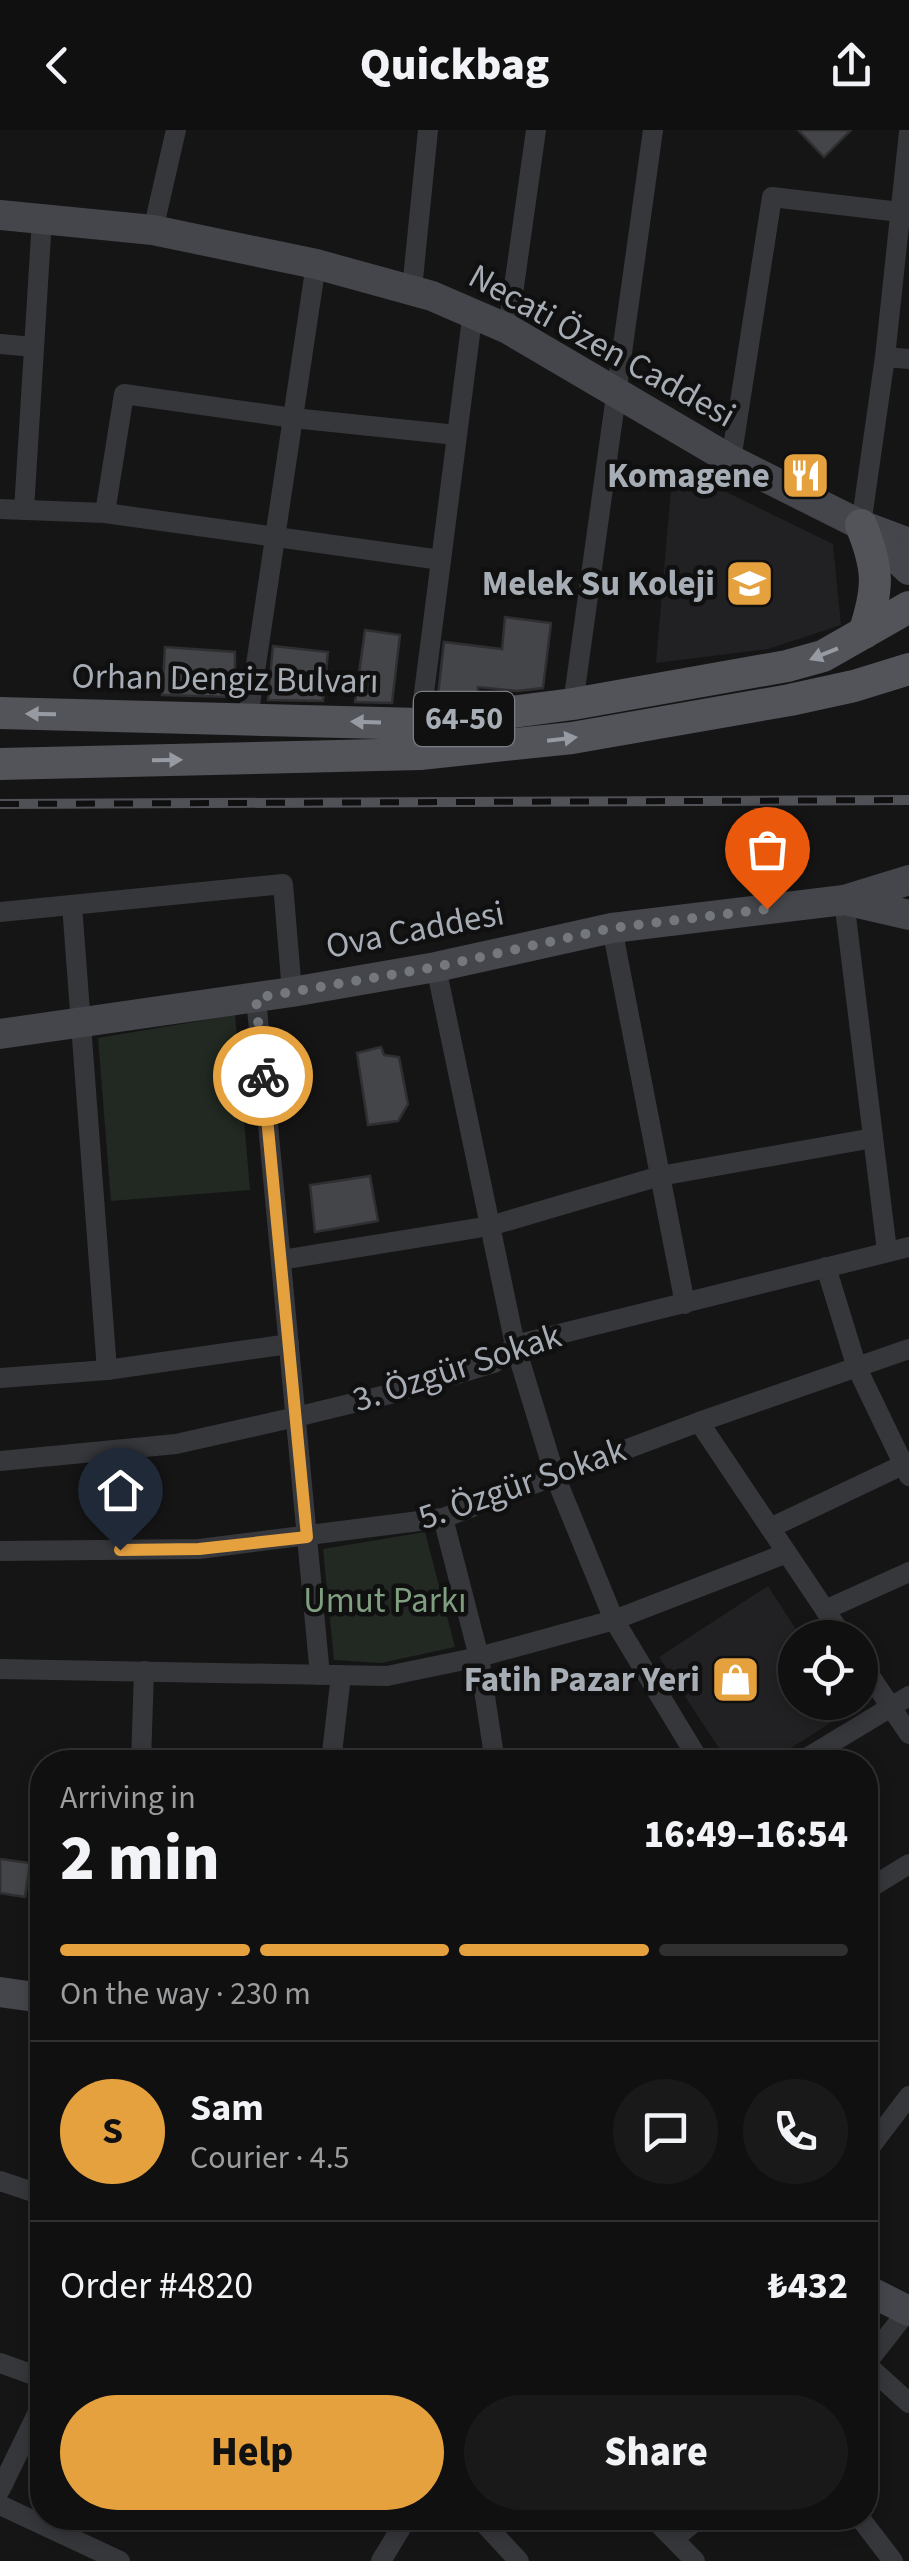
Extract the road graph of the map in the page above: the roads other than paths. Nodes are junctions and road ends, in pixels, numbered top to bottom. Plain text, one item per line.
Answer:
1 (176, 130) edge
2 (428, 130) edge
3 (536, 130) edge
4 (653, 130) edge
5 (909, 132) edge
6 (0, 215) edge
7 (42, 220) junction
8 (902, 223) edge
9 (152, 230) junction
10 (316, 264) junction
11 (412, 289) junction
12 (473, 311) junction
13 (508, 329) junction
14 (0, 344) edge
15 (34, 347) junction
16 (885, 357) junction
17 (909, 359) edge
18 (615, 392) junction
19 (293, 418) junction
20 (457, 436) junction
21 (731, 460) junction
22 (0, 509) edge
23 (24, 510) junction
24 (105, 513) junction
25 (861, 525) junction
26 (275, 536) junction
27 (909, 543) edge
28 (441, 560) junction
29 (909, 570) edge
30 (909, 606) edge
31 (864, 633) junction
32 (909, 670) edge
33 (573, 704) junction
34 (0, 713) edge
35 (248, 718) junction
36 (420, 724) junction
37 (0, 764) edge
38 (909, 880) edge
39 (844, 900) junction
40 (72, 905) junction
41 (0, 912) edge
42 (909, 915) edge
43 (612, 928) junction
44 (436, 967) junction
45 (292, 992) junction
46 (256, 998) junction
47 (83, 1024) junction
48 (0, 1034) edge
49 (873, 1138) junction
50 (660, 1176) junction
51 (490, 1226) junction
52 (909, 1247) edge
53 (887, 1251) junction
54 (281, 1260) junction
55 (826, 1266) junction
56 (685, 1304) junction
57 (289, 1344) junction
58 (515, 1345) junction
59 (909, 1349) edge
60 (856, 1368) junction
61 (107, 1370) junction
62 (0, 1378) edge
63 (296, 1417) junction
64 (699, 1422) junction
65 (0, 1461) edge
66 (907, 1468) edge
67 (554, 1476) junction
68 (443, 1518) junction
69 (770, 1528) junction
70 (307, 1537) junction
71 (0, 1551) edge
72 (787, 1553) junction
73 (909, 1572) edge
74 (825, 1610) junction
75 (614, 1620) junction
76 (832, 1620) edge
77 (479, 1657) junction
78 (0, 1668) edge
79 (144, 1671) junction
80 (331, 1675) junction
81 (878, 1679) edge
82 (899, 1701) edge
83 (909, 1734) edge
84 (141, 1750) edge
85 (331, 1750) edge
86 (494, 1750) edge
87 (693, 1750) edge
88 (819, 1750) edge
89 (909, 1864) edge
90 (878, 1883) edge
91 (0, 1992) edge
92 (30, 1996) edge
93 (909, 2096) edge
94 (878, 2137) edge
95 (0, 2181) edge
96 (30, 2191) edge
97 (878, 2296) edge
98 (909, 2311) edge
99 (878, 2349) edge
100 (0, 2364) edge
101 (30, 2374) edge
102 (878, 2375) edge
103 (909, 2403) edge
104 (30, 2429) edge
105 (0, 2490) edge
106 (0, 2505) edge
107 (30, 2519) edge
108 (54, 2530) edge
109 (400, 2530) edge
110 (491, 2530) edge
111 (665, 2530) edge
112 (685, 2530) edge
113 (869, 2530) edge
114 (674, 2539) junction
115 (120, 2561) edge
116 (381, 2561) edge
117 (520, 2561) edge
118 (695, 2561) edge
119 (893, 2561) edge

1 - 9 street
2 - 11 street
3 - 13 street
4 - 18 street
5 - 8 street
6 - 7 street, Necati Özen Caddesi
7 - 9 street, Necati Özen Caddesi
7 - 15 street
8 - 16 street
8 - 21 street
9 - 10 street, Necati Özen Caddesi
10 - 11 street, Necati Özen Caddesi
10 - 19 street
11 - 12 street, Necati Özen Caddesi
12 - 13 street, Necati Özen Caddesi
12 - 20 street
13 - 18 street, Necati Özen Caddesi
14 - 15 street
15 - 23 street
16 - 17 street
16 - 25 street
18 - 21 street, Necati Özen Caddesi
18 - 33 street
19 - 20 street
19 - 24 street
19 - 26 street
20 - 28 street
21 - 25 street, Necati Özen Caddesi
22 - 23 street
23 - 24 street
24 - 26 street
25 - 27 street
25 - 29 street
25 - 31 main road
26 - 28 street
26 - 35 street
28 - 36 street
30 - 31 main road, Orhan Dengiz Bulvarı / 64-50
31 -> 33 main road, Orhan Dengiz Bulvarı / 64-50
37 -> 32 main road, Orhan Dengiz Bulvarı / 64-50
33 - 36 main road, Orhan Dengiz Bulvarı / 64-50
35 -> 34 main road, Orhan Dengiz Bulvarı / 64-50
36 -> 35 main road, Orhan Dengiz Bulvarı / 64-50
38 - 39 street
39 - 42 street
39 - 43 street, Ova Caddesi
39 - 49 street
40 - 41 street
40 - 45 street
40 - 47 street
43 - 44 street, Ova Caddesi
43 - 50 street
44 - 45 street, Ova Caddesi
44 - 51 street
45 - 46 street, Ova Caddesi
46 - 47 street, Ova Caddesi
46 - 54 street
47 - 48 street, Ova Caddesi
47 - 61 street
49 - 50 street
49 - 53 street
50 - 51 street
50 - 56 street
51 - 54 street
51 - 58 street
52 - 53 street, 3. Özgür Sokak
53 - 55 street, 3. Özgür Sokak
54 - 57 street
55 - 56 street, 3. Özgür Sokak
55 - 60 street
56 - 58 street, 3. Özgür Sokak
57 - 61 street
57 - 63 street
58 - 63 street, 3. Özgür Sokak
58 - 67 street
59 - 60 street, 5. Özgür Sokak
60 - 64 street, 5. Özgür Sokak
60 - 66 street
61 - 62 street
63 - 65 street, 3. Özgür Sokak
63 - 70 street
64 - 67 street, 5. Özgür Sokak
64 - 69 street
66 - 69 street
67 - 68 street, 5. Özgür Sokak
67 - 75 street
68 - 70 street, 5. Özgür Sokak
68 - 77 street
69 - 72 street
70 - 71 street, 5. Özgür Sokak
70 - 80 street
72 - 74 street
72 - 75 street
73 - 74 street
74 - 76 street
75 - 77 street
75 - 87 street
77 - 80 street
77 - 86 street
78 - 79 street
79 - 80 street
79 - 84 street
80 - 85 street
81 - 82 street
82 - 83 street
82 - 88 street
89 - 90 street
91 - 92 street
93 - 94 street
95 - 96 street
97 - 98 street
98 - 99 street
100 - 101 street
102 - 103 street
104 - 105 street
106 - 107 street
108 - 115 street
109 - 116 street
110 - 117 street
111 - 114 street
112 - 114 street
113 - 119 street
114 - 118 street

